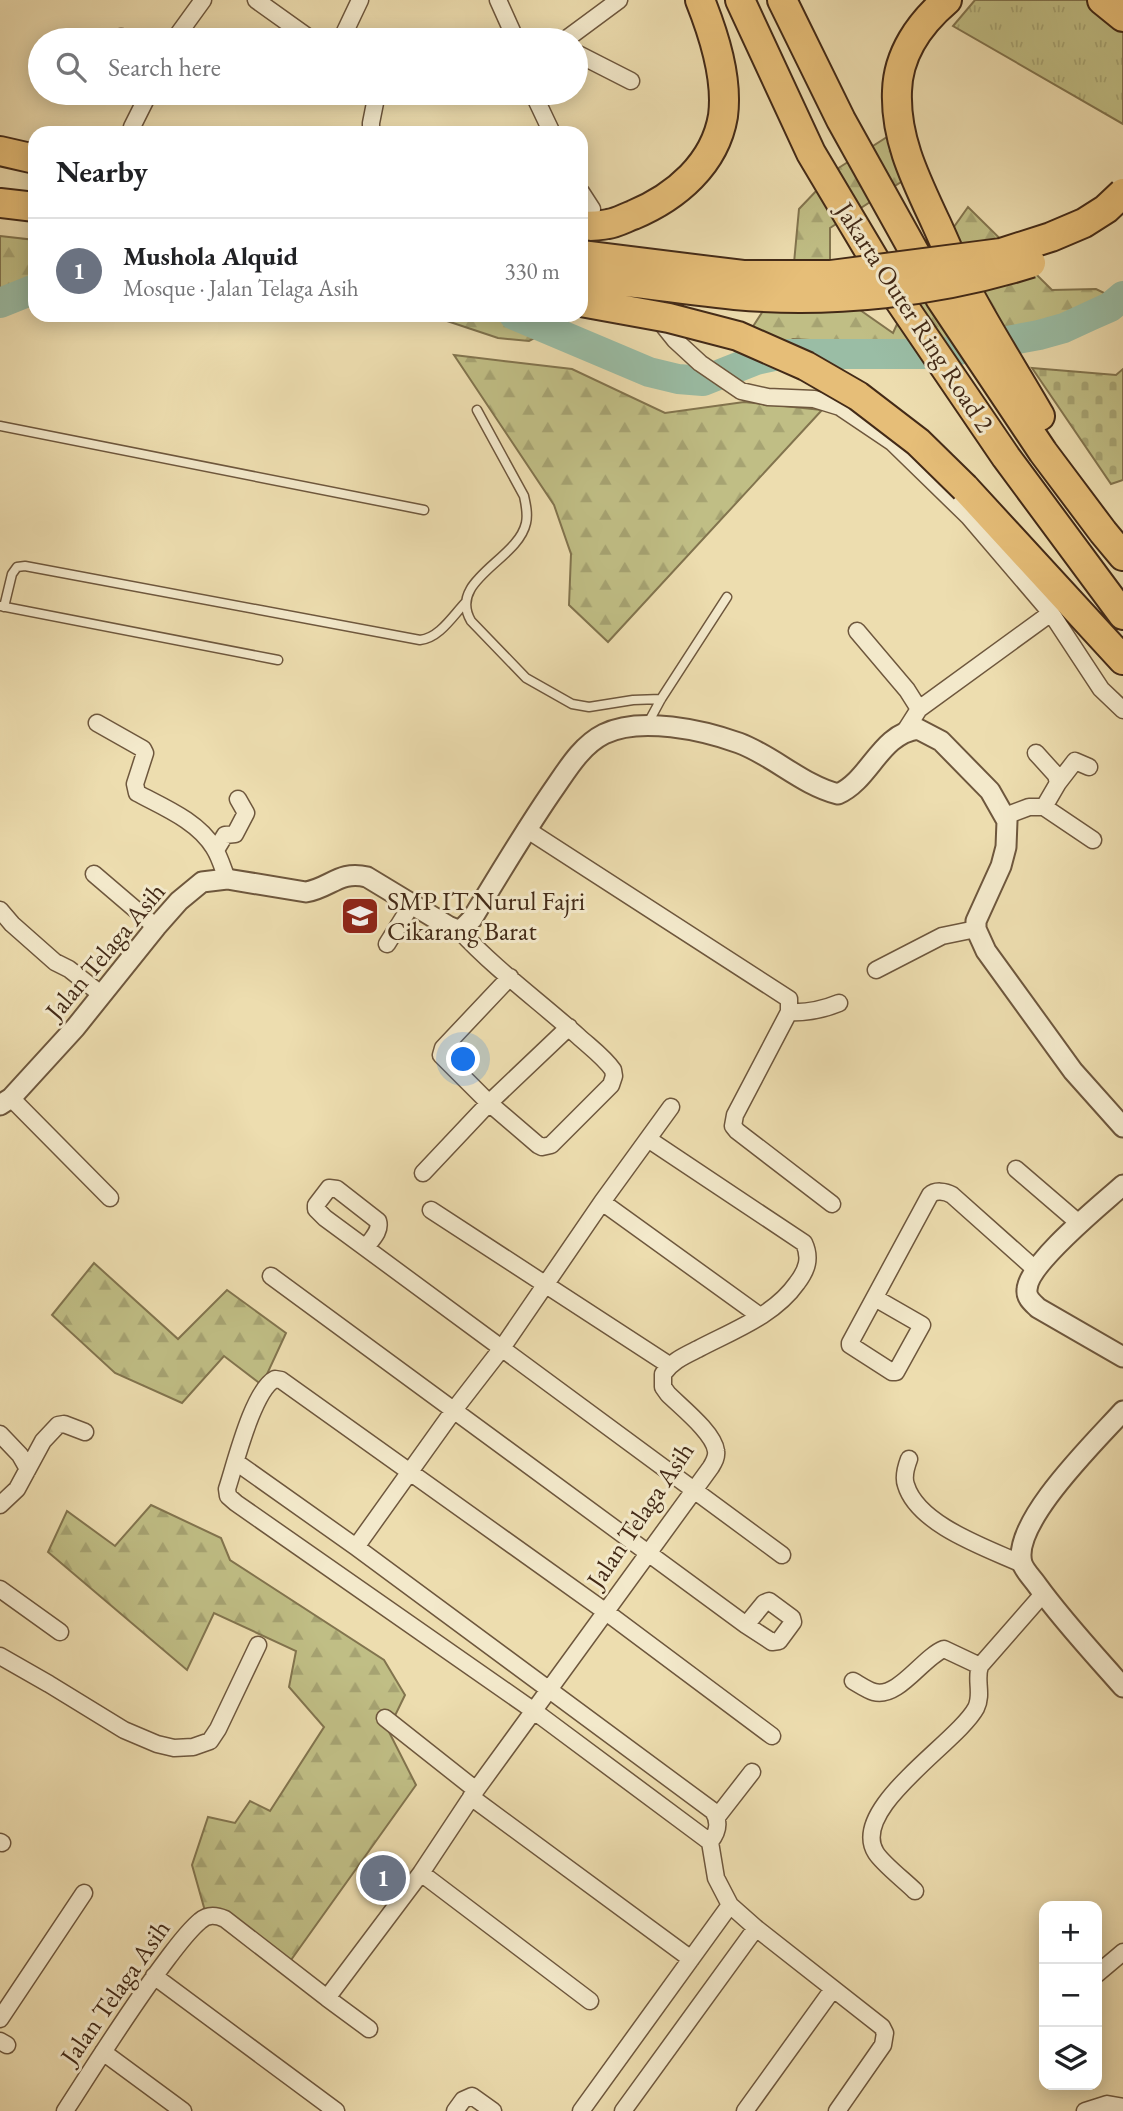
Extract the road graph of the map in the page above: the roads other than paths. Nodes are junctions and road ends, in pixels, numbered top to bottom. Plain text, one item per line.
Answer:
1 (203, 0) edge
2 (256, 0) edge
3 (360, 0) edge
4 (498, 0) edge
5 (620, 0) edge
6 (700, 0) edge
7 (740, 0) edge
8 (782, 0) edge
9 (947, 0) edge
10 (183, 28) edge
11 (295, 28) edge
12 (347, 28) edge
13 (511, 28) edge
14 (582, 28) edge
15 (588, 59) edge
16 (631, 81) dead end
17 (143, 105) edge
18 (375, 105) edge
19 (539, 105) edge
20 (132, 126) edge
21 (371, 126) edge
22 (549, 126) edge
23 (0, 151) edge
24 (28, 157) edge
25 (1123, 193) edge
26 (0, 203) edge
27 (28, 206) edge
28 (1123, 216) edge
29 (588, 218) edge
30 (588, 218) edge
31 (588, 220) edge
32 (588, 277) edge
33 (588, 303) edge
34 (477, 410) dead end
35 (0, 426) edge
36 (1053, 452) junction
37 (424, 510) dead end
38 (1123, 556) edge
39 (727, 597) dead end
40 (465, 603) junction
41 (2, 607) edge
42 (1051, 613) junction
43 (1123, 615) edge
44 (857, 631) dead end
45 (278, 660) dead end
46 (1123, 660) edge
47 (661, 699) junction
48 (919, 709) junction
49 (1123, 710) edge
50 (96, 723) dead end
51 (646, 725) junction
52 (905, 731) junction
53 (1036, 752) dead end
54 (1089, 767) dead end
55 (1058, 783) junction
56 (238, 799) dead end
57 (1044, 807) junction
58 (1005, 816) junction
59 (526, 829) junction
60 (1093, 841) dead end
61 (216, 850) junction
62 (94, 874) dead end
63 (226, 879) junction
64 (412, 904) junction
65 (0, 911) edge
66 (156, 927) junction
67 (975, 929) junction
68 (460, 931) junction
69 (387, 944) dead end
70 (876, 970) dead end
71 (510, 977) junction
72 (102, 995) junction
73 (839, 1003) dead end
74 (789, 1012) junction
75 (569, 1027) junction
76 (5, 1101) edge
77 (489, 1103) junction
78 (671, 1107) dead end
79 (1123, 1127) edge
80 (648, 1139) junction
81 (1016, 1169) dead end
82 (423, 1173) dead end
83 (1123, 1185) edge
84 (110, 1198) dead end
85 (602, 1202) junction
86 (832, 1205) dead end
87 (430, 1210) dead end
88 (1080, 1224) junction
89 (366, 1247) dead end
90 (1035, 1269) junction
91 (271, 1276) dead end
92 (546, 1284) junction
93 (875, 1298) junction
94 (760, 1316) junction
95 (502, 1348) junction
96 (1123, 1357) edge
97 (669, 1365) junction
98 (454, 1410) junction
99 (1123, 1411) edge
100 (85, 1432) dead end
101 (0, 1434) edge
102 (909, 1458) dead end
103 (236, 1462) junction
104 (28, 1469) junction
105 (409, 1473) junction
106 (694, 1490) junction
107 (0, 1505) edge
108 (356, 1547) junction
109 (649, 1553) junction
110 (782, 1555) dead end
111 (1022, 1564) junction
112 (0, 1589) edge
113 (1043, 1594) junction
114 (606, 1612) junction
115 (746, 1625) dead end
116 (60, 1633) dead end
117 (258, 1646) dead end
118 (0, 1656) edge
119 (980, 1666) junction
120 (853, 1681) dead end
121 (1123, 1687) edge
122 (549, 1689) junction
123 (534, 1711) junction
124 (385, 1718) dead end
125 (772, 1736) dead end
126 (752, 1772) dead end
127 (473, 1793) junction
128 (717, 1817) junction
129 (710, 1842) junction
130 (421, 1873) junction
131 (915, 1891) dead end
132 (84, 1893) dead end
133 (730, 1905) junction
134 (755, 1928) junction
135 (1123, 1952) edge
136 (691, 1959) junction
137 (1102, 1970) edge
138 (154, 1976) junction
139 (833, 1989) junction
140 (327, 1998) junction
141 (590, 2001) dead end
142 (0, 2019) edge
143 (369, 2029) dead end
144 (103, 2052) junction
145 (1123, 2107) edge
146 (65, 2111) edge
147 (183, 2111) edge
148 (336, 2111) edge
149 (455, 2111) edge
150 (493, 2111) edge
151 (581, 2111) edge
152 (623, 2111) edge
153 (745, 2111) edge
154 (837, 2111) edge
155 (1085, 2111) edge

1 - 10 street
2 - 11 street
3 - 12 street
4 - 13 street
5 - 14 street
6 - 29 highway
7 - 43 highway, Jakarta Outer Ring Road 2
8 - 36 highway, Jakarta Outer Ring Road 2
9 - 36 highway
15 - 16 street
17 - 20 street
18 - 21 street
19 - 22 street
23 - 24 highway
25 - 30 highway, bridge
26 - 27 highway
28 - 32 highway, bridge
31 - 42 street
33 - 46 highway, bridge
34 - 40 lane
35 - 37 lane
36 - 38 highway
39 - 47 lane
40 - 41 lane
40 - 47 lane
41 - 45 lane
42 - 48 street
42 - 49 street
44 - 48 street
47 - 51 lane
48 - 52 street
50 - 61 street
51 - 52 street
51 - 59 street
52 - 58 street
53 - 55 street
54 - 55 street
55 - 57 street
56 - 61 street
57 - 58 street
57 - 60 street
58 - 67 street
59 - 68 street
59 - 74 street
61 - 63 street
62 - 66 street
63 - 64 street, Jalan Telaga Asih
63 - 66 street, Jalan Telaga Asih
64 - 68 street, Jalan Telaga Asih
64 - 69 street
65 - 72 street
66 - 72 street, Jalan Telaga Asih
67 - 70 street
67 - 79 street
68 - 71 street
71 - 75 street
71 - 77 street
72 - 76 street, Jalan Telaga Asih
73 - 74 street
74 - 86 street
75 - 77 street
75 - 77 street
76 - 84 street
77 - 82 street
78 - 80 street
80 - 85 street
80 - 94 street
81 - 88 street
83 - 88 street
85 - 92 street
85 - 94 street
87 - 92 street
88 - 90 street
89 - 95 street
90 - 93 street
90 - 96 street
91 - 98 street
92 - 95 street
92 - 97 street
93 - 93 street
94 - 97 street
95 - 98 street
95 - 106 street
97 - 106 street, Jalan Telaga Asih
98 - 105 street
98 - 109 street
99 - 111 street
100 - 104 street
101 - 104 street
102 - 111 street
103 - 105 street
103 - 108 street
103 - 123 street
104 - 107 street
105 - 108 street
105 - 114 street
106 - 109 street, Jalan Telaga Asih
106 - 110 street
108 - 122 street
109 - 114 street, Jalan Telaga Asih
109 - 115 street
111 - 113 street
112 - 116 street
113 - 119 street
113 - 121 street
114 - 122 street, Jalan Telaga Asih
114 - 125 street
117 - 118 street
119 - 120 street
119 - 131 street
122 - 123 street, Jalan Telaga Asih
122 - 128 street
123 - 127 street, Jalan Telaga Asih
123 - 129 street
124 - 127 street
126 - 128 street
127 - 130 street, Jalan Telaga Asih
127 - 136 street
128 - 129 street
129 - 133 street
130 - 140 street, Jalan Telaga Asih
130 - 141 street
132 - 142 street
133 - 134 street
133 - 136 street
134 - 139 street
134 - 152 street
135 - 137 street
136 - 151 street
138 - 140 street, Jalan Telaga Asih
138 - 144 street, Jalan Telaga Asih
138 - 148 street
139 - 153 street
139 - 154 street
140 - 143 street
144 - 146 street, Jalan Telaga Asih
144 - 147 street
145 - 155 street
149 - 150 street

